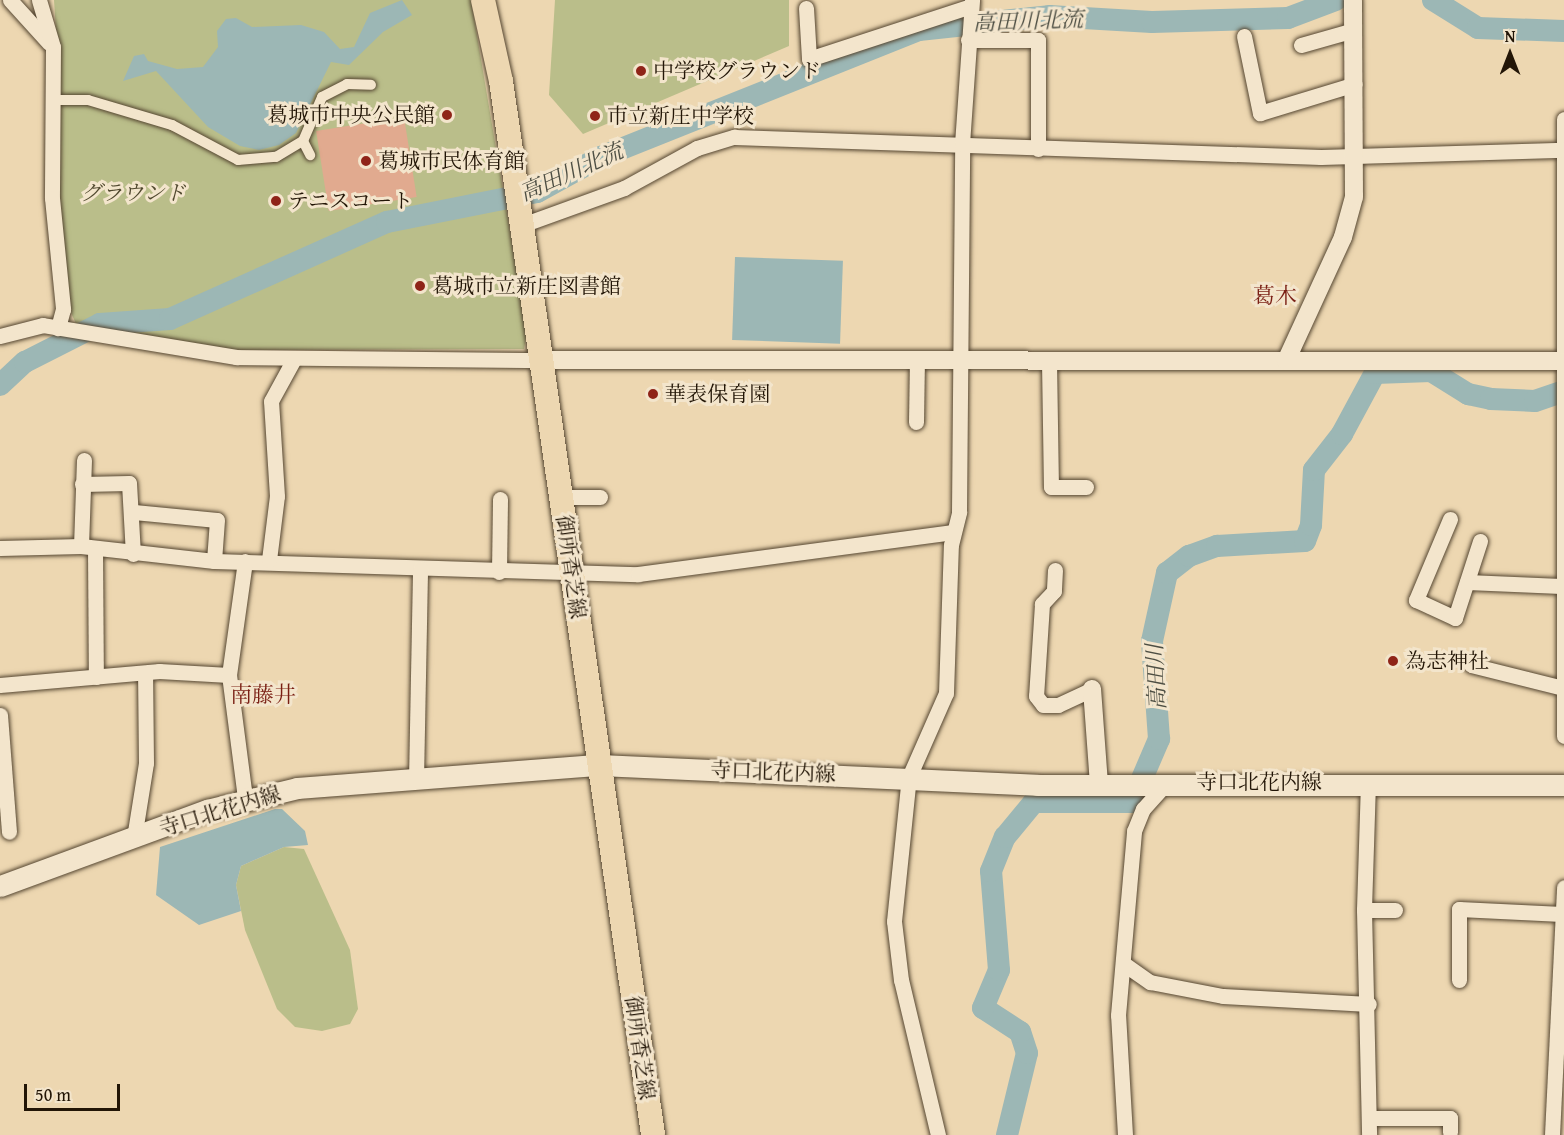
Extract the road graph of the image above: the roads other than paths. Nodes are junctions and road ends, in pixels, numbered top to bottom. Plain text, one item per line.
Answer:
1 (10, 0) edge
2 (39, 0) edge
3 (483, 0) edge
4 (1353, 0) edge
5 (971, 6) edge
6 (806, 8) dead end
7 (1354, 30) junction
8 (1244, 36) dead end
9 (968, 40) junction
10 (1301, 45) dead end
11 (53, 47) junction
12 (1355, 84) junction
13 (371, 85) dead end
14 (54, 100) junction
15 (1564, 119) edge
16 (303, 141) junction
17 (962, 144) junction
18 (1038, 149) junction
19 (1563, 150) edge
20 (310, 155) dead end
21 (1356, 155) junction
22 (519, 205) junction
23 (58, 328) junction
24 (0, 336) edge
25 (294, 359) junction
26 (541, 360) junction
27 (917, 361) junction
28 (959, 361) junction
29 (1049, 361) junction
30 (1286, 361) junction
31 (1560, 361) junction
32 (916, 422) dead end
33 (84, 460) dead end
34 (82, 484) junction
35 (1086, 487) dead end
36 (561, 496) junction
37 (600, 497) dead end
38 (500, 499) dead end
39 (134, 512) junction
40 (1450, 519) dead end
41 (953, 532) junction
42 (1480, 541) dead end
43 (1562, 542) edge
44 (88, 547) junction
45 (0, 548) edge
46 (134, 554) junction
47 (269, 560) junction
48 (214, 561) junction
49 (245, 561) junction
50 (420, 568) junction
51 (1055, 570) dead end
52 (499, 572) junction
53 (572, 573) junction
54 (1467, 582) junction
55 (1561, 586) junction
56 (1471, 665) dead end
57 (145, 673) junction
58 (229, 675) junction
59 (96, 677) junction
60 (0, 685) edge
61 (1563, 688) edge
62 (1092, 689) joint
63 (0, 715) edge
64 (1564, 736) edge
65 (599, 765) junction
66 (909, 777) junction
67 (416, 780) junction
68 (1368, 782) junction
69 (1149, 783) junction
70 (1099, 784) junction
71 (1564, 785) edge
72 (245, 798) junction
73 (9, 832) dead end
74 (134, 838) junction
75 (0, 886) edge
76 (1564, 887) edge
77 (1364, 910) junction
78 (1395, 910) dead end
79 (1562, 914) junction
80 (1124, 964) junction
81 (1459, 980) dead end
82 (1369, 1004) junction
83 (1369, 1118) junction
84 (1450, 1132) dead end
85 (653, 1135) edge
86 (938, 1135) edge
87 (1125, 1135) edge
88 (1369, 1135) edge
89 (1552, 1135) edge

1 - 11 street
2 - 11 street
3 - 22 main road, 御所香芝線
4 - 7 street
5 - 6 street
5 - 9 street
7 - 10 street
7 - 12 street
8 - 12 street
9 - 17 street
9 - 18 street
11 - 14 street
12 - 21 street
13 - 16 street
14 - 16 street
14 - 23 street
15 - 19 street
16 - 20 street
17 - 18 street
17 - 22 street
17 - 28 street
18 - 21 street
19 - 21 street
19 - 31 street
21 - 30 street
22 - 26 main road, 御所香芝線
23 - 24 street
23 - 25 street
25 - 26 street
25 - 47 street
26 - 27 street
26 - 36 main road, 御所香芝線
27 - 28 street
27 - 32 street
28 - 29 street
28 - 41 street
29 - 30 street
29 - 35 street
30 - 31 street
31 - 43 street
33 - 34 street
34 - 39 street
34 - 44 street
36 - 37 street
36 - 53 main road, 御所香芝線
38 - 52 street
39 - 46 street
39 - 48 street
40 - 54 street
41 - 53 street
41 - 66 street
42 - 54 street
43 - 55 street
44 - 45 street
44 - 46 street
44 - 59 street
46 - 48 street
47 - 49 street
47 - 50 street
48 - 49 street
49 - 58 street
50 - 52 street
50 - 67 street
51 - 62 street
52 - 53 street
53 - 65 main road, 御所香芝線
54 - 55 street
55 - 61 street
56 - 61 street
57 - 58 street
57 - 59 street
57 - 74 street
58 - 72 street
59 - 60 street
61 - 64 street
62 - 70 street
63 - 73 street
65 - 66 main road, 寺口北花内線
65 - 67 main road, 寺口北花内線
65 - 85 main road, 御所香芝線
66 - 70 main road, 寺口北花内線
66 - 86 street
67 - 72 main road, 寺口北花内線
68 - 69 main road, 寺口北花内線
68 - 71 main road, 寺口北花内線
68 - 77 street
69 - 70 main road, 寺口北花内線
69 - 80 street
72 - 74 main road, 寺口北花内線
74 - 75 main road, 寺口北花内線
76 - 79 street
77 - 78 street
77 - 82 street
79 - 81 street
79 - 89 street
80 - 82 street
80 - 87 street
82 - 83 street
83 - 84 street
83 - 88 street

